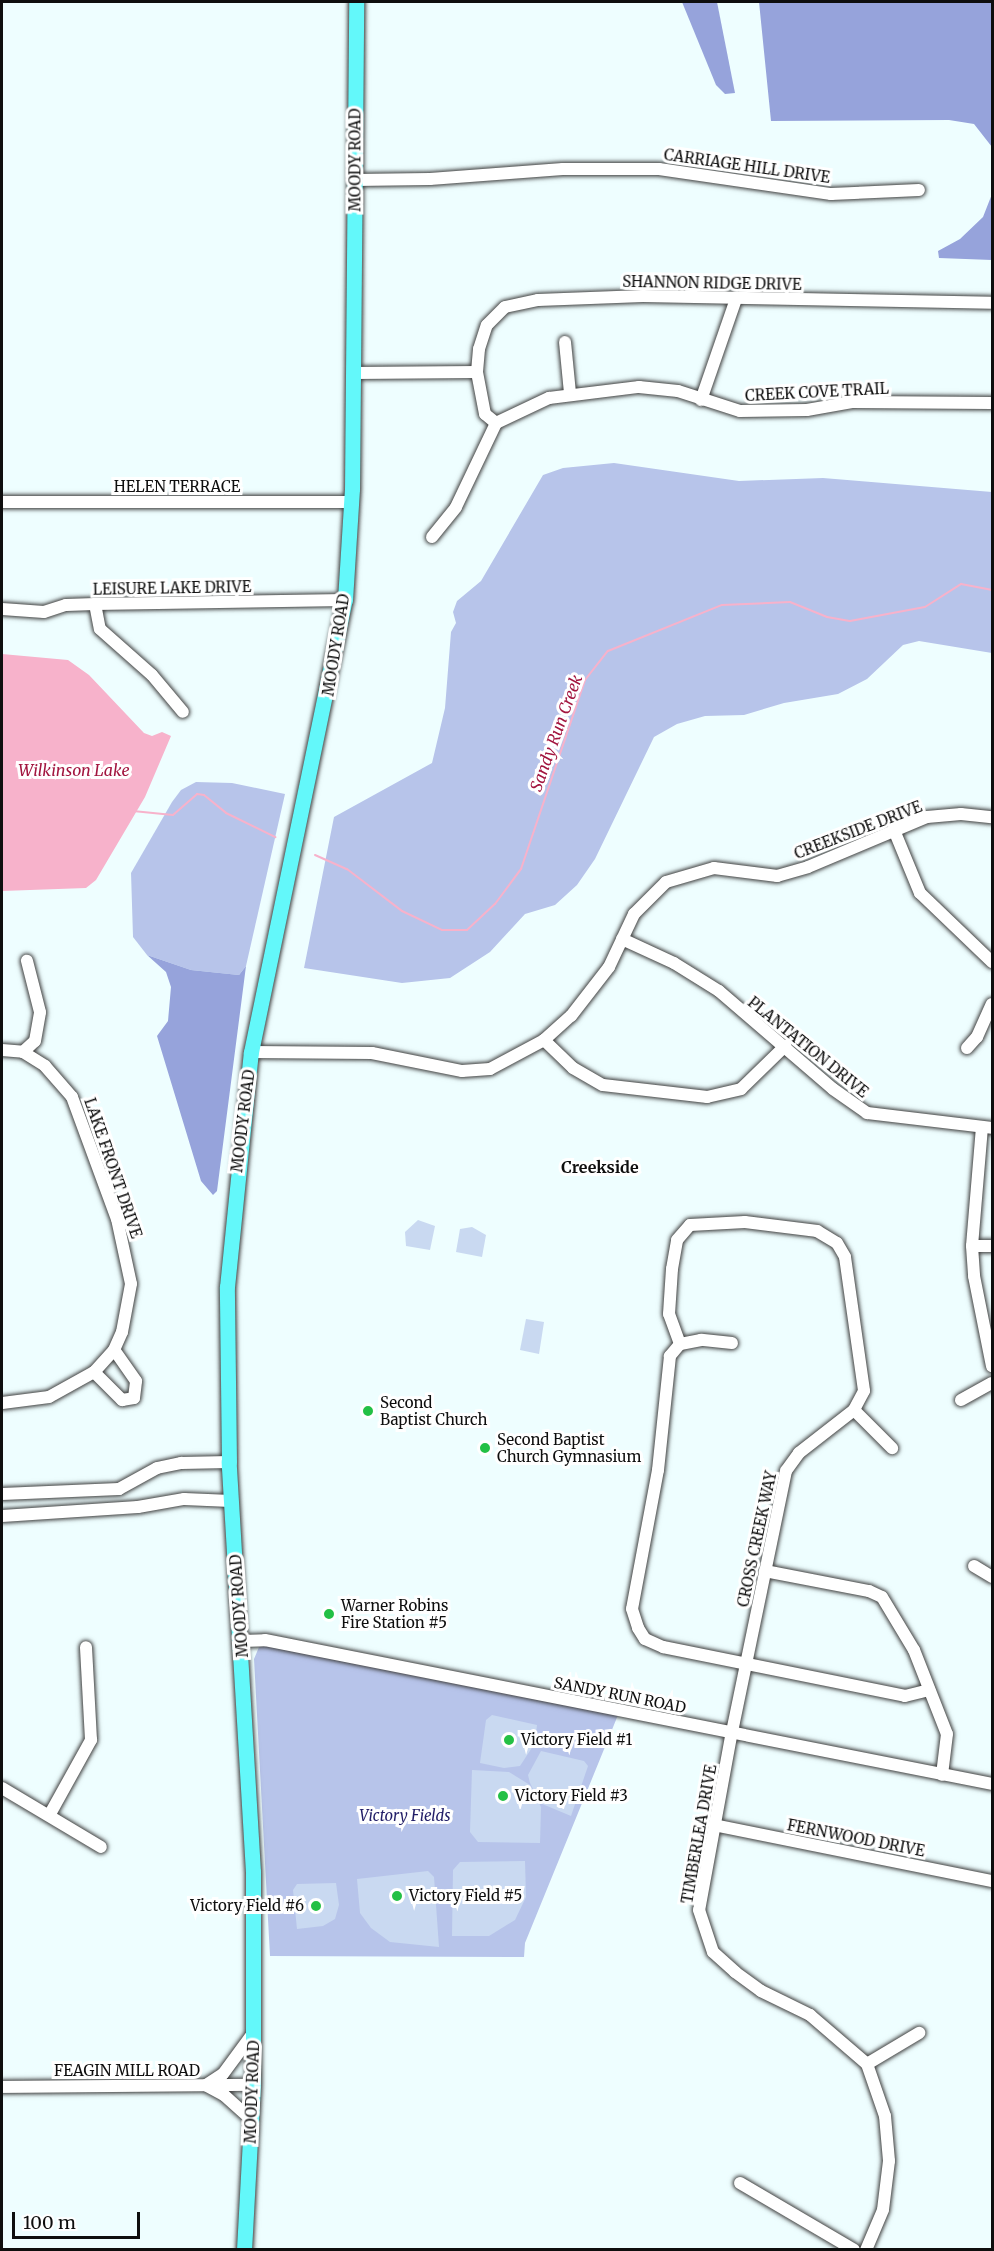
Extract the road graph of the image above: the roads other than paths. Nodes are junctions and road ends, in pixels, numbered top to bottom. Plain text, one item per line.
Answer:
1 (356, 2) edge
2 (355, 180) junction
3 (919, 190) dead end
4 (736, 298) junction
5 (993, 303) edge
6 (565, 342) dead end
7 (477, 372) junction
8 (354, 373) junction
9 (570, 393) junction
10 (701, 399) junction
11 (993, 403) edge
12 (496, 423) junction
13 (2, 502) edge
14 (352, 502) junction
15 (432, 537) dead end
16 (345, 600) junction
17 (94, 603) junction
18 (2, 609) edge
19 (183, 712) dead end
20 (993, 817) edge
21 (894, 830) junction
22 (622, 939) junction
23 (27, 961) dead end
24 (993, 962) edge
25 (993, 1004) edge
26 (544, 1040) junction
27 (785, 1046) junction
28 (967, 1048) dead end
29 (2, 1050) edge
30 (23, 1052) junction
31 (251, 1052) junction
32 (987, 1127) edge
33 (972, 1246) junction
34 (993, 1246) edge
35 (680, 1344) junction
36 (732, 1344) dead end
37 (114, 1350) junction
38 (993, 1366) edge
39 (94, 1372) junction
40 (993, 1383) edge
41 (961, 1400) dead end
42 (2, 1403) edge
43 (854, 1410) junction
44 (892, 1448) dead end
45 (229, 1462) junction
46 (2, 1494) edge
47 (231, 1501) junction
48 (2, 1516) edge
49 (974, 1566) dead end
50 (765, 1571) junction
51 (993, 1577) edge
52 (242, 1641) junction
53 (86, 1647) dead end
54 (746, 1663) junction
55 (929, 1690) junction
56 (732, 1731) junction
57 (942, 1775) junction
58 (993, 1784) edge
59 (2, 1788) edge
60 (50, 1814) junction
61 (714, 1825) junction
62 (101, 1846) dead end
63 (993, 1881) edge
64 (254, 2031) junction
65 (920, 2033) dead end
66 (867, 2064) junction
67 (206, 2085) junction
68 (254, 2085) junction
69 (2, 2087) edge
70 (251, 2119) junction
71 (740, 2183) dead end
72 (244, 2250) edge
73 (854, 2250) edge
74 (866, 2250) edge

1 - 2 main road, MOODY ROAD
2 - 3 street, CARRIAGE HILL DRIVE
2 - 8 main road, MOODY ROAD
4 - 5 street, SHANNON RIDGE DRIVE
4 - 7 street, SHANNON RIDGE DRIVE
4 - 10 street
6 - 9 street
7 - 8 street
7 - 12 street, SHANNON RIDGE DRIVE
8 - 14 main road, MOODY ROAD
9 - 10 street, CREEK COVE TRAIL
9 - 12 street, CREEK COVE TRAIL
10 - 11 street, CREEK COVE TRAIL
12 - 15 street
13 - 14 street, HELEN TERRACE
14 - 16 main road, MOODY ROAD
16 - 17 street, LEISURE LAKE DRIVE
16 - 31 main road, MOODY ROAD
17 - 18 street, LEISURE LAKE DRIVE
17 - 19 street
20 - 21 street, CREEKSIDE DRIVE
21 - 22 street, CREEKSIDE DRIVE
21 - 24 street
22 - 26 street, CREEKSIDE DRIVE
22 - 27 street, PLANTATION DRIVE
23 - 30 street
25 - 28 street
26 - 27 street
26 - 31 street, CREEKSIDE DRIVE
27 - 32 street, PLANTATION DRIVE
29 - 30 street, LAKE FRONT DRIVE
30 - 37 street, LAKE FRONT DRIVE
31 - 45 main road, MOODY ROAD
32 - 33 street
33 - 34 street
33 - 38 street
35 - 36 street
35 - 43 street
35 - 54 street
37 - 39 street, LAKE FRONT DRIVE
37 - 39 street
39 - 42 street, LAKE FRONT DRIVE
40 - 41 street
43 - 44 street
43 - 50 street, CROSS CREEK WAY
45 - 46 street
45 - 47 main road, MOODY ROAD
47 - 48 street
47 - 52 main road, MOODY ROAD
49 - 51 street
50 - 54 street, CROSS CREEK WAY
50 - 55 street
52 - 56 street, SANDY RUN ROAD
52 - 64 main road, MOODY ROAD
53 - 60 street
54 - 55 street
54 - 56 street, CROSS CREEK WAY
55 - 57 street
56 - 57 street, SANDY RUN ROAD
56 - 61 street, TIMBERLEA DRIVE
57 - 58 street, SANDY RUN ROAD
59 - 60 street
60 - 62 street
61 - 63 street, FERNWOOD DRIVE
61 - 66 street, TIMBERLEA DRIVE
64 - 67 street
64 - 68 main road, MOODY ROAD
65 - 66 street
66 - 74 street, TIMBERLEA DRIVE
67 - 68 street, FEAGIN MILL ROAD
67 - 69 street, FEAGIN MILL ROAD
67 - 70 street
68 - 70 main road, MOODY ROAD
70 - 72 main road, MOODY ROAD
71 - 73 street

